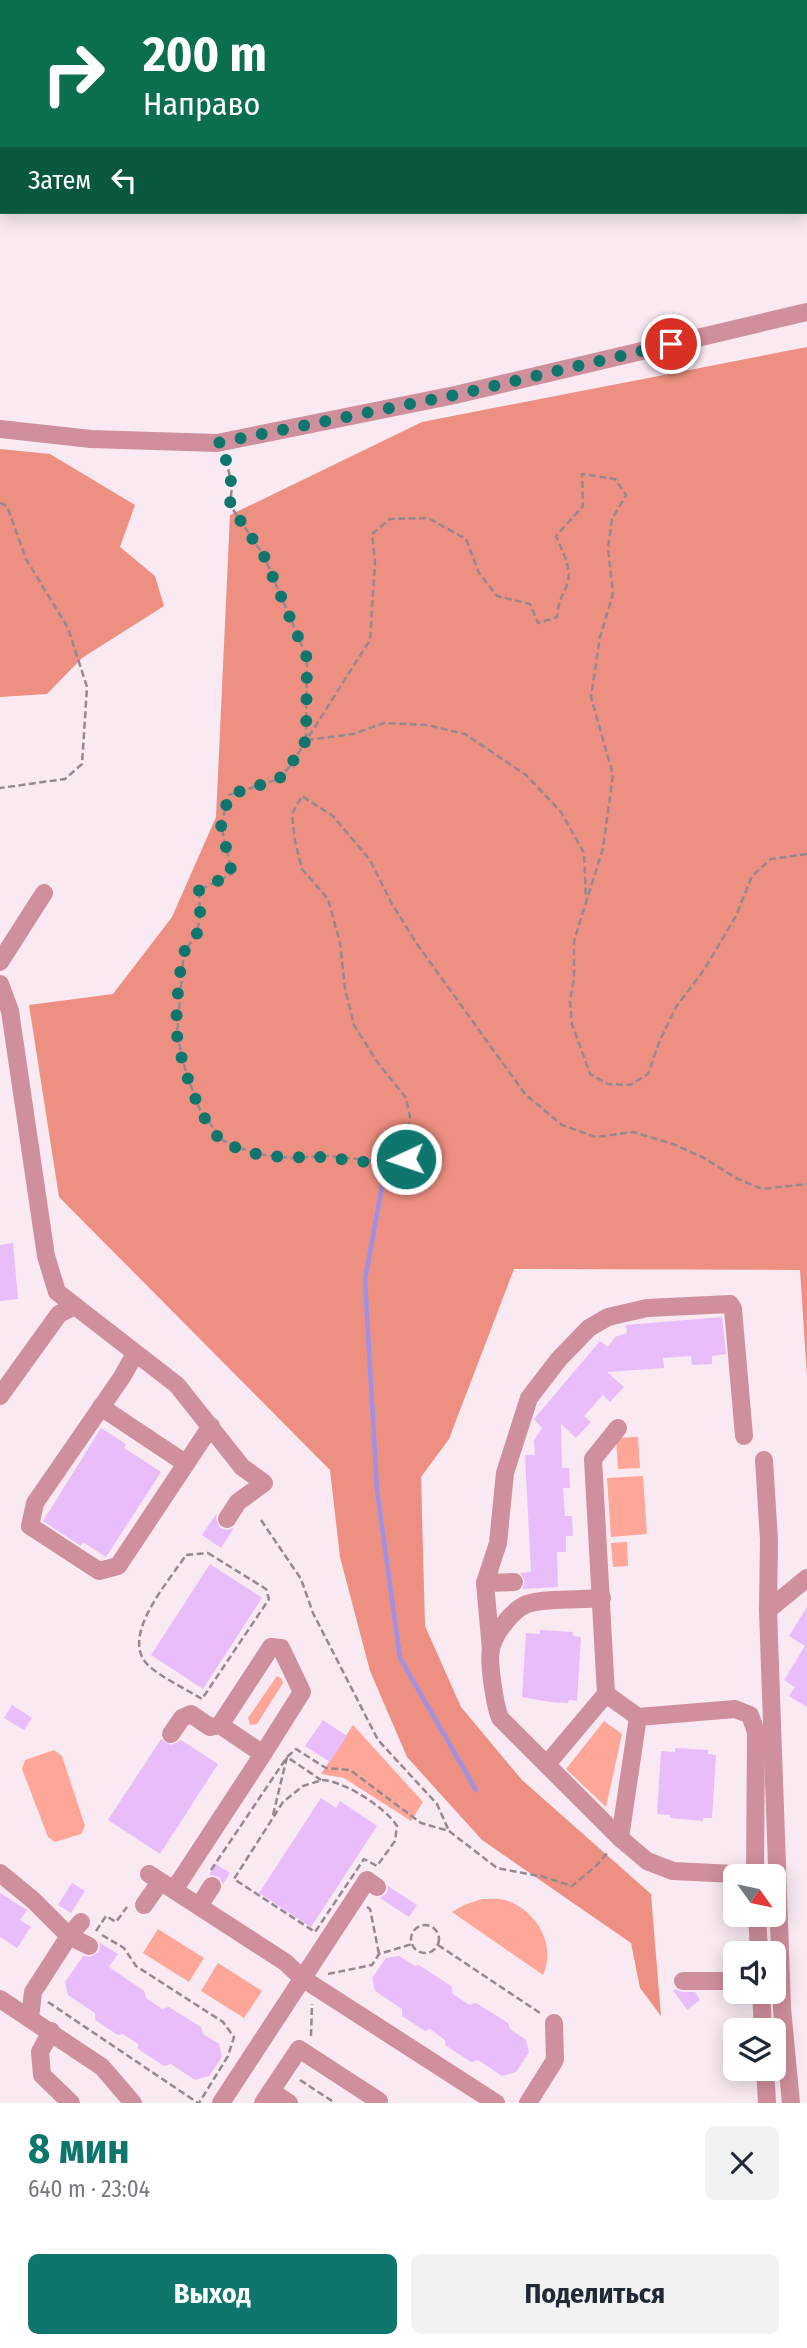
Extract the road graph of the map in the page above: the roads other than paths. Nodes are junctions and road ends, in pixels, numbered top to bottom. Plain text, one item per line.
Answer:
1 (807, 312) edge
2 (0, 429) edge
3 (44, 893) dead end
4 (0, 962) edge
5 (0, 984) edge
6 (75, 1306) junction
7 (135, 1354) junction
8 (0, 1396) edge
9 (101, 1407) junction
10 (211, 1426) junction
11 (618, 1428) dead end
12 (744, 1436) dead end
13 (764, 1460) dead end
14 (186, 1463) junction
15 (227, 1519) dead end
16 (807, 1578) edge
17 (514, 1582) dead end
18 (485, 1583) junction
19 (602, 1598) junction
20 (768, 1611) junction
21 (491, 1650) junction
22 (606, 1694) junction
23 (638, 1717) junction
24 (220, 1726) junction
25 (171, 1734) dead end
26 (263, 1754) junction
27 (547, 1765) junction
28 (620, 1838) junction
29 (755, 1864) edge
30 (0, 1873) edge
31 (723, 1874) edge
32 (372, 1880) dead end
33 (161, 1882) junction
34 (212, 1887) road end
35 (137, 1904) road end
36 (199, 1906) junction
37 (88, 1933) road end
38 (69, 1936) junction
39 (683, 1981) dead end
40 (723, 1981) edge
41 (309, 1983) junction
42 (0, 1998) edge
43 (30, 2018) junction
44 (554, 2023) road end
45 (51, 2031) junction
46 (766, 2081) edge
47 (267, 2097) edge
48 (380, 2102) edge
49 (71, 2103) edge
50 (133, 2103) edge
51 (221, 2103) edge
52 (289, 2103) edge
53 (496, 2103) edge
54 (528, 2103) edge
55 (767, 2103) edge
56 (791, 2103) edge

1 - 2 street
3 - 4 street
5 - 6 street
6 - 7 street
6 - 8 street
7 - 9 street
7 - 10 street
9 - 14 street
9 - 14 street
10 - 14 street
10 - 15 street
11 - 19 street
12 - 18 street
13 - 20 street
16 - 20 street
17 - 18 street
18 - 21 street
19 - 21 street
19 - 22 street
20 - 56 street
21 - 27 street
22 - 23 street
22 - 27 street
23 - 28 street
23 - 29 street
24 - 25 street
24 - 26 street
24 - 26 street
26 - 33 street
27 - 28 street
28 - 31 street
30 - 38 street
32 - 41 street
33 - 35 street
33 - 36 street
34 - 36 street
36 - 41 street
37 - 38 street
38 - 43 street
39 - 40 street
41 - 51 street
41 - 53 street
42 - 43 street
43 - 45 street
44 - 54 street
45 - 49 street
45 - 50 street
46 - 55 street
47 - 48 street
47 - 52 street

